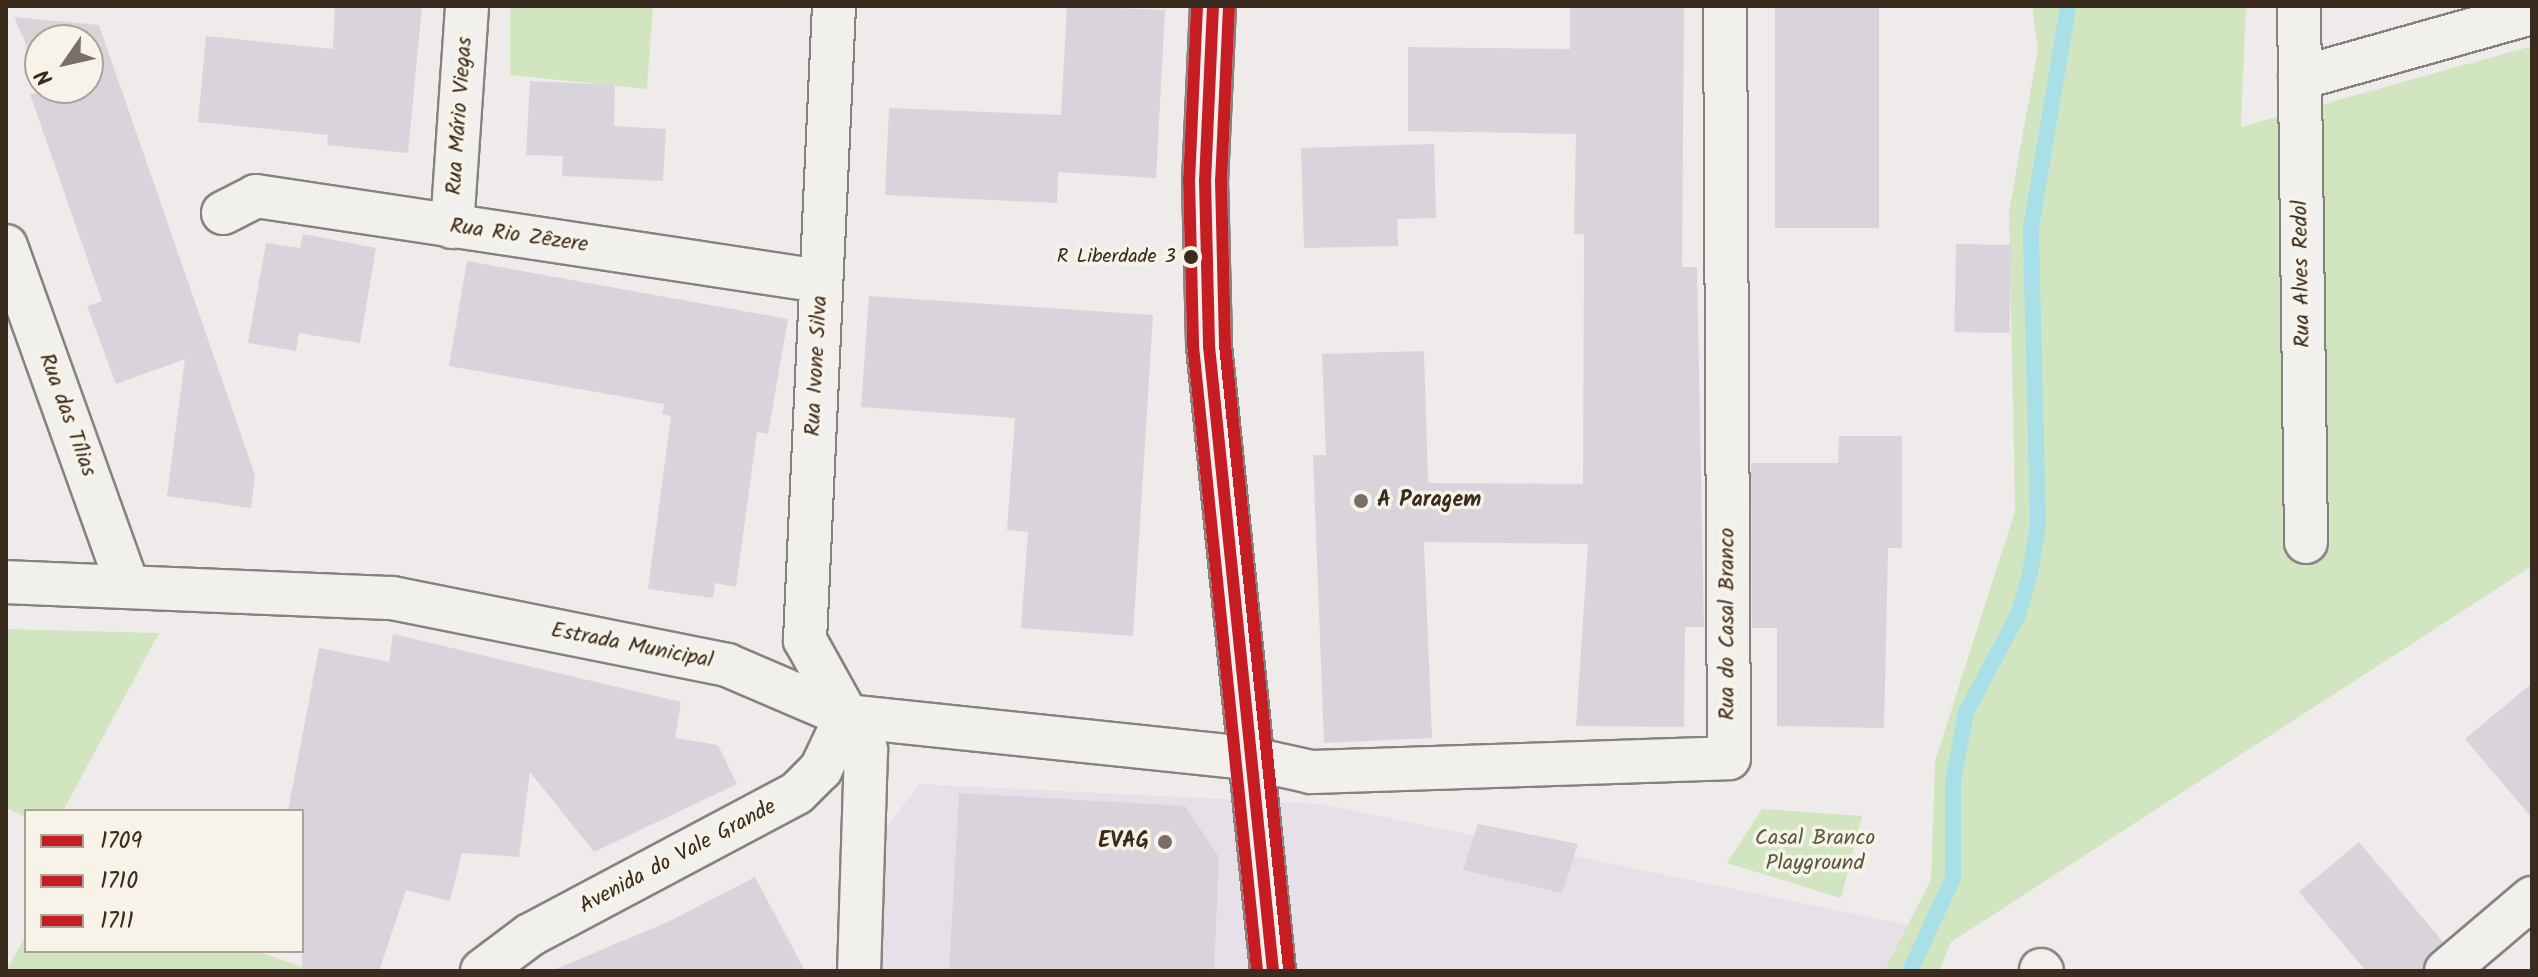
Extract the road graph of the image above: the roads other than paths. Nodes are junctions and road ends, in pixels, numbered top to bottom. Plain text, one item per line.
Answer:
1 (467, 6) edge
2 (834, 6) edge
3 (1213, 6) edge
4 (1725, 6) edge
5 (2299, 6) edge
6 (2532, 13) edge
7 (2300, 78) junction
8 (223, 213) dead end
9 (452, 227) junction
10 (6, 246) edge
11 (820, 281) junction
12 (2306, 542) dead end
13 (6, 582) edge
14 (127, 584) junction
15 (846, 716) junction
16 (1248, 758) junction
17 (2532, 898) edge
18 (482, 971) edge
19 (859, 971) edge
20 (1273, 971) edge
21 (2446, 971) edge

1 - 9 street, Rua Mário Viegas
2 - 11 street, Rua Ivone Silva
3 - 16 main road
4 - 16 street, Rua do Casal Branco
5 - 7 street, Rua Alves Redol
6 - 7 street
7 - 12 street, Rua Alves Redol
8 - 9 street, Rua Rio Zêzere
9 - 11 street, Rua Rio Zêzere
10 - 14 street, Rua das Tílias
11 - 15 street, Rua Ivone Silva
13 - 14 street, Estrada Municipal
14 - 15 street, Estrada Municipal
15 - 16 street, Estrada Municipal
15 - 18 street, Avenida do Vale Grande
15 - 19 street, Rua Ivone Silva
16 - 20 main road
17 - 21 street

